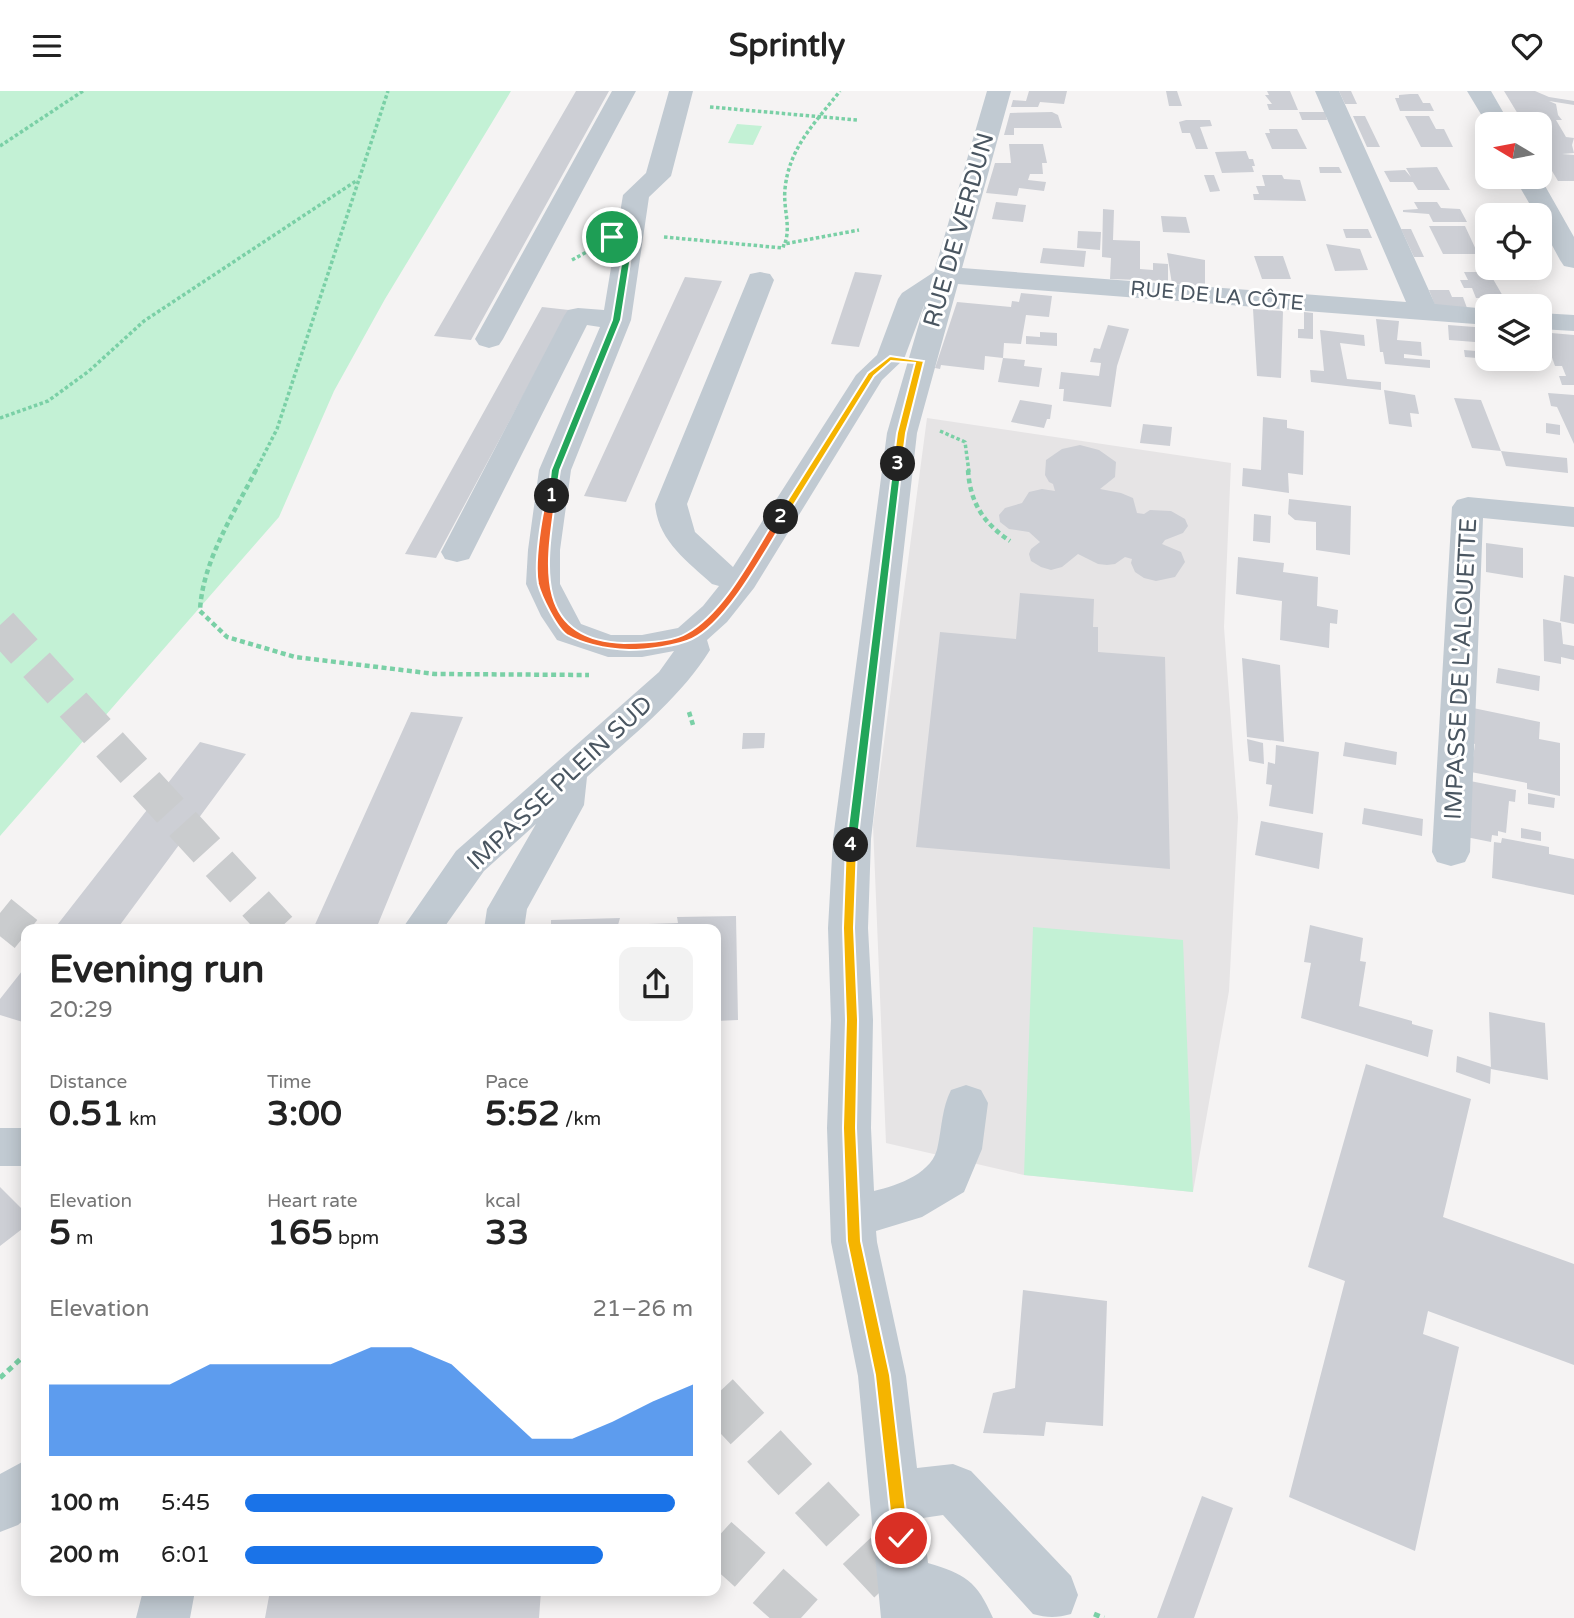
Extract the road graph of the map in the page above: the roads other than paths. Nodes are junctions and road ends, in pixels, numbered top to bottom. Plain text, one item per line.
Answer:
1 (624, 91) edge
2 (681, 91) edge
3 (999, 91) edge
4 (1327, 91) edge
5 (1479, 91) edge
6 (1491, 112) edge
7 (1534, 189) edge
8 (1574, 260) edge
9 (947, 275) junction
10 (760, 281) dead end
11 (1424, 312) junction
12 (1475, 316) edge
13 (617, 320) junction
14 (1552, 322) edge
15 (1574, 323) edge
16 (489, 339) dead end
17 (905, 360) junction
18 (1574, 517) edge
19 (457, 552) dead end
20 (742, 580) junction
21 (689, 637) junction
22 (569, 773) junction
23 (1451, 852) dead end
24 (426, 924) edge
25 (505, 924) edge
26 (966, 1103) dead end
27 (0, 1147) edge
28 (21, 1147) edge
29 (853, 1217) junction
30 (21, 1489) edge
31 (896, 1496) junction
32 (0, 1507) edge
33 (1052, 1595) dead end
34 (168, 1596) edge
35 (906, 1601) edge
36 (163, 1618) edge
37 (967, 1618) edge

1 - 16 street
2 - 13 street
3 - 9 street, RUE DE VERDUN
4 - 11 street
5 - 6 street
7 - 8 street
9 - 11 street, RUE DE LA CÔTE
9 - 17 street, RUE DE VERDUN
10 - 20 street
11 - 12 street, RUE DE LA CÔTE
13 - 19 street
13 - 21 street
14 - 15 street
17 - 20 street
17 - 29 street, RUE DE VERDUN
18 - 23 street, IMPASSE DE L'ALOUETTE
20 - 21 street
21 - 22 street, IMPASSE PLEIN SUD
22 - 24 street, IMPASSE PLEIN SUD
22 - 25 street
26 - 29 street
27 - 28 street
29 - 31 street, RUE DE VERDUN
30 - 32 street
31 - 33 street
31 - 35 street, RUE DE VERDUN
34 - 36 street
35 - 37 street

